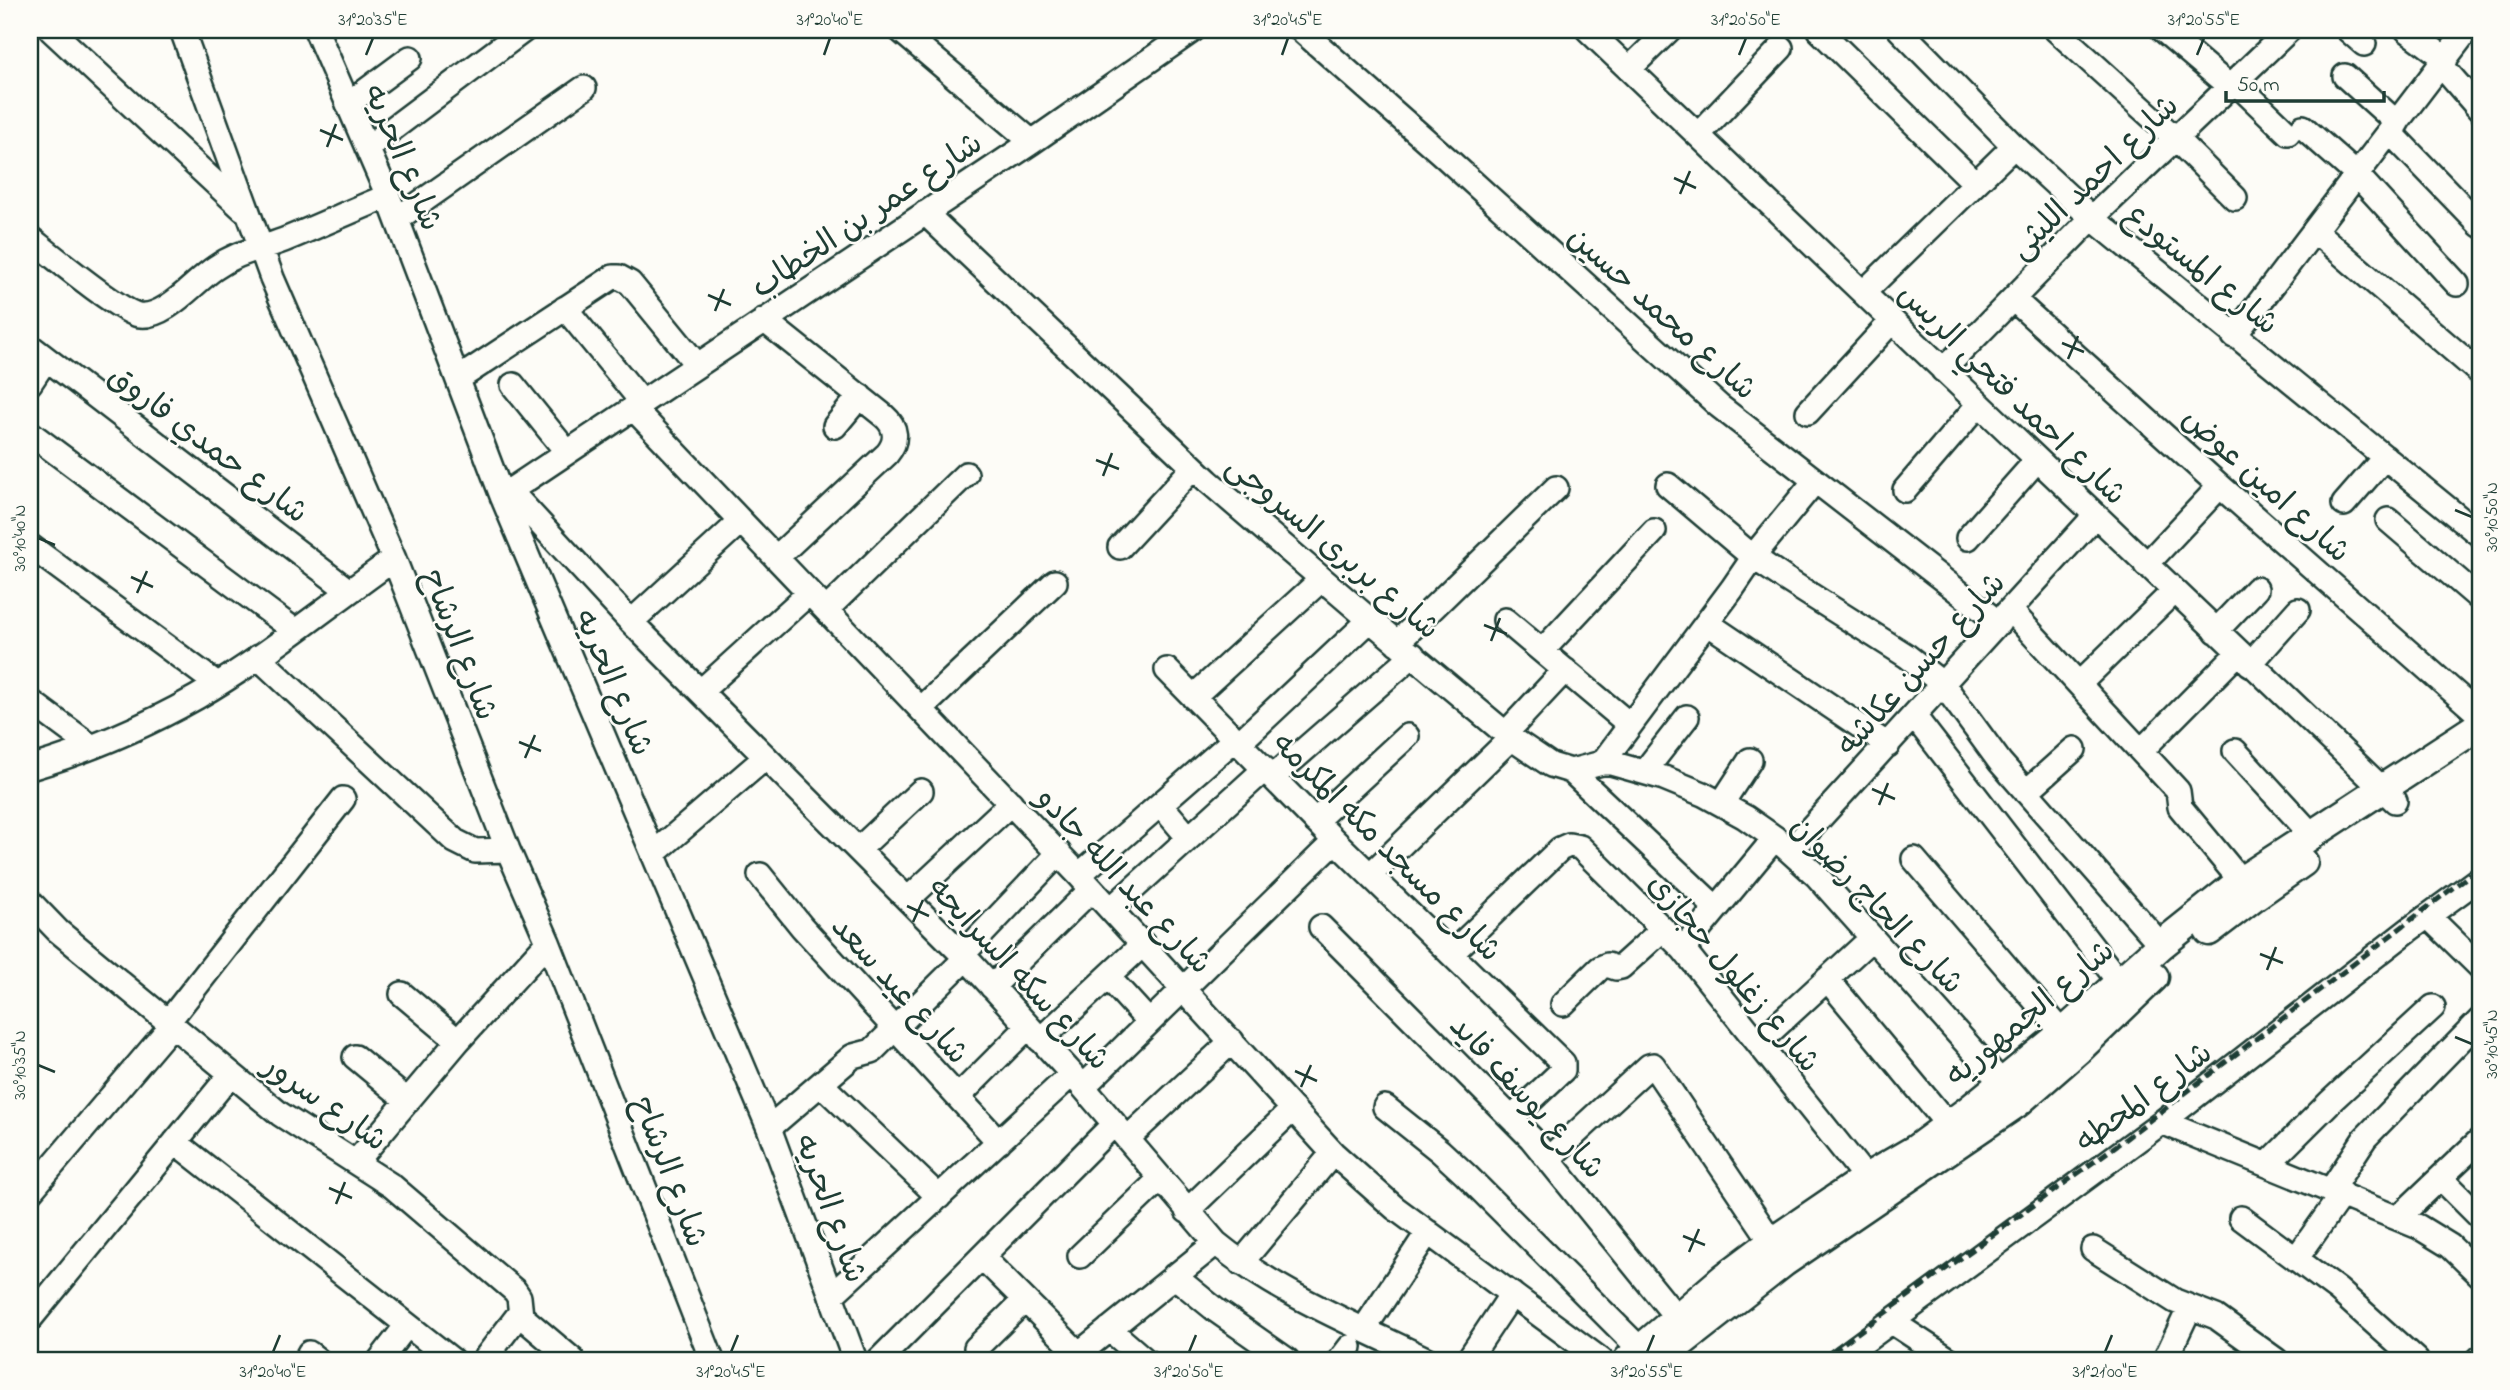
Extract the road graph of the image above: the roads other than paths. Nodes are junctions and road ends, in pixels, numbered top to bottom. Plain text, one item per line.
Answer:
1 (51, 30) edge
2 (182, 30) edge
3 (524, 30) edge
4 (900, 30) edge
5 (1193, 30) edge
6 (1301, 30) edge
7 (1588, 30) edge
8 (1669, 30) edge
9 (1819, 30) edge
10 (1900, 30) edge
11 (2056, 30) edge
12 (2163, 30) edge
13 (2289, 30) edge
14 (2407, 30) edge
15 (2468, 30) edge
16 (320, 32) edge
17 (1781, 48) dead end
18 (410, 58) dead end
19 (2443, 62) junction
20 (1629, 69) junction
21 (2346, 76) dead end
22 (2232, 84) junction
23 (584, 88) dead end
24 (348, 104) junction
25 (2480, 110) edge
26 (2393, 127) junction
27 (1698, 135) junction
28 (2176, 139) junction
29 (1032, 142) junction
30 (2014, 146) junction
31 (367, 148) junction
32 (2357, 175) junction
33 (1975, 183) junction
34 (2235, 198) dead end
35 (380, 199) junction
36 (247, 213) junction
37 (925, 213) junction
38 (2477, 216) edge
39 (2092, 218) junction
40 (397, 219) junction
41 (2315, 230) junction
42 (32, 245) edge
43 (260, 248) junction
44 (2457, 284) dead end
45 (1863, 293) junction
46 (2013, 299) junction
47 (565, 308) junction
48 (764, 320) junction
49 (1892, 321) junction
50 (2234, 336) junction
51 (38, 353) edge
52 (697, 365) junction
53 (1943, 370) junction
54 (2480, 373) edge
55 (458, 379) junction
56 (30, 383) edge
57 (513, 385) dead end
58 (860, 396) junction
59 (1979, 404) junction
60 (637, 405) junction
61 (1808, 412) dead end
62 (835, 426) dead end
63 (30, 433) edge
64 (567, 452) junction
65 (2385, 457) junction
66 (2037, 460) junction
67 (1194, 468) junction
68 (966, 474) dead end
69 (1815, 481) junction
70 (1668, 485) dead end
71 (2220, 486) junction
72 (1556, 488) dead end
73 (1905, 490) dead end
74 (506, 493) junction
75 (2344, 504) dead end
76 (2095, 516) junction
77 (2388, 520) dead end
78 (741, 522) junction
79 (1654, 531) dead end
80 (2480, 535) edge
81 (1968, 538) dead end
82 (30, 546) edge
83 (1120, 547) dead end
84 (1754, 556) junction
85 (776, 558) junction
86 (394, 559) junction
87 (2146, 565) junction
88 (1322, 579) junction
89 (1055, 582) dead end
90 (2256, 589) dead end
91 (349, 591) junction
92 (2174, 591) junction
93 (809, 593) junction
94 (2480, 599) edge
95 (826, 610) junction
96 (2298, 610) dead end
97 (2004, 617) junction
98 (1370, 620) junction
99 (1505, 620) dead end
100 (631, 622) junction
101 (1707, 623) junction
102 (294, 630) junction
103 (2216, 631) junction
104 (1405, 649) junction
105 (1542, 651) junction
106 (258, 657) junction
107 (2244, 658) junction
108 (1167, 670) dead end
109 (1565, 670) junction
110 (217, 684) junction
111 (1943, 684) junction
112 (2079, 684) junction
113 (701, 691) junction
114 (1193, 697) junction
115 (30, 701) edge
116 (921, 709) junction
117 (2480, 715) edge
118 (1914, 716) junction
119 (1687, 717) dead end
120 (2480, 725) edge
121 (1630, 726) junction
122 (1509, 735) junction
123 (1407, 736) dead end
124 (1237, 741) junction
125 (1888, 745) junction
126 (92, 747) junction
127 (2480, 747) edge
128 (2074, 749) dead end
129 (2141, 751) junction
130 (2235, 751) dead end
131 (766, 757) junction
132 (1750, 760) dead end
133 (1602, 763) junction
134 (30, 768) edge
135 (1571, 771) junction
136 (1644, 772) junction
137 (1269, 773) junction
138 (921, 791) dead end
139 (2026, 792) junction
140 (2388, 794) junction
141 (343, 799) dead end
142 (1011, 803) junction
143 (1722, 803) junction
144 (1161, 805) junction
145 (1315, 821) junction
146 (2312, 835) junction
147 (1189, 838) junction
148 (1335, 841) junction
149 (1783, 844) junction
150 (859, 849) junction
151 (508, 850) junction
152 (1059, 853) junction
153 (653, 854) junction
154 (1914, 859) dead end
155 (760, 875) dead end
156 (1370, 875) junction
157 (2480, 878) edge
158 (2241, 881) junction
159 (1086, 882) junction
160 (908, 899) junction
161 (30, 902) edge
162 (1716, 908) junction
163 (1111, 909) junction
164 (2428, 916) junction
165 (1321, 927) dead end
166 (1663, 929) junction
167 (1872, 938) junction
168 (548, 942) junction
169 (1143, 944) junction
170 (2161, 945) junction
171 (1682, 949) junction
172 (1451, 954) junction
173 (964, 956) junction
174 (2480, 967) edge
175 (1108, 977) junction
176 (1827, 979) junction
177 (2120, 983) junction
178 (992, 987) junction
179 (1183, 989) junction
180 (402, 994) dead end
181 (1563, 1004) dead end
182 (2433, 1007) dead end
183 (2480, 1020) edge
184 (1149, 1022) junction
185 (170, 1024) junction
186 (896, 1030) junction
187 (1034, 1033) junction
188 (2063, 1033) junction
189 (458, 1041) junction
190 (1231, 1041) junction
191 (1758, 1044) junction
192 (355, 1056) dead end
193 (231, 1074) junction
194 (1078, 1081) junction
195 (2002, 1083) junction
196 (821, 1084) junction
197 (958, 1097) junction
198 (408, 1101) junction
199 (1385, 1107) dead end
200 (1293, 1109) junction
201 (1512, 1118) junction
202 (2162, 1122) junction
203 (1949, 1126) junction
204 (769, 1128) junction
205 (1120, 1132) junction
206 (2480, 1140) edge
207 (175, 1142) junction
208 (999, 1142) junction
209 (1333, 1153) junction
210 (1548, 1159) junction
211 (356, 1162) junction
212 (2268, 1164) junction
213 (1866, 1178) junction
214 (2441, 1178) junction
215 (1160, 1180) junction
216 (30, 1192) edge
217 (2336, 1192) junction
218 (939, 1197) junction
219 (1187, 1211) junction
220 (2480, 1217) edge
221 (2241, 1218) dead end
222 (2399, 1218) junction
223 (1428, 1233) junction
224 (1216, 1242) junction
225 (1772, 1242) junction
226 (2093, 1249) dead end
227 (1080, 1256) dead end
228 (982, 1257) junction
229 (2296, 1259) junction
230 (1241, 1263) junction
231 (2480, 1275) edge
232 (1174, 1276) junction
233 (1512, 1294) junction
234 (831, 1296) junction
235 (1025, 1300) junction
236 (2190, 1307) junction
237 (520, 1313) junction
238 (1676, 1318) junction
239 (30, 1319) edge
240 (1892, 1322) junction
241 (407, 1325) junction
242 (1109, 1329) junction
243 (1364, 1329) junction
244 (976, 1348) dead end
245 (708, 1357) edge
246 (1075, 1357) edge
247 (1643, 1357) edge
248 (380, 1360) edge
249 (452, 1360) edge
250 (484, 1360) edge
251 (573, 1360) edge
252 (855, 1360) edge
253 (879, 1360) edge
254 (1145, 1360) edge
255 (1287, 1360) edge
256 (1428, 1360) edge
257 (1468, 1360) edge
258 (1601, 1360) edge
259 (1839, 1360) edge
260 (1950, 1360) edge
261 (2165, 1360) edge
262 (2276, 1360) edge
263 (2416, 1360) edge

1 - 36 street
2 - 36 street, شارع الرشاح
3 - 31 street
4 - 29 street
5 - 29 street, شارع عمر بن الخطاب
6 - 69 street, شارع محمد حسين
7 - 20 street, شارع احمد فتحي الريس
8 - 20 street
9 - 33 street
10 - 30 street, شارع المستودع
11 - 28 street
12 - 22 street
13 - 22 street, شارع احمد الليثى
14 - 19 street
15 - 19 street
16 - 24 street, شارع الحريه
17 - 27 street
18 - 24 street
19 - 25 street
19 - 26 street
20 - 27 street, شارع احمد فتحي الريس
21 - 26 street
22 - 28 street, شارع احمد الليثى
22 - 32 street
23 - 40 street
24 - 31 street, شارع الحريه
26 - 32 street
26 - 38 street
27 - 45 street, شارع احمد فتحي الريس
28 - 34 street
28 - 39 street, شارع احمد الليثى
29 - 37 street, شارع عمر بن الخطاب
30 - 33 street
30 - 39 street, شارع المستودع
31 - 35 street, شارع الحريه
32 - 41 street
32 - 44 street
33 - 45 street
35 - 40 street, شارع الحريه
35 - 43 street
36 - 43 street, شارع الرشاح
37 - 48 street, شارع عمر بن الخطاب
37 - 67 street, شارع بربرى السروجى
39 - 46 street, شارع احمد الليثى
39 - 50 street, شارع المستودع
40 - 55 street, شارع الحريه
41 - 50 street
41 - 54 street
42 - 43 street
43 - 86 street, شارع الرشاح
45 - 49 street, شارع احمد فتحي الريس
46 - 53 street, شارع احمد الليثى
46 - 71 street, شارع امين عوض
47 - 52 street
47 - 55 street
47 - 60 street, شارع عبد الله جادو
48 - 52 street, شارع عمر بن الخطاب
48 - 58 street
49 - 53 street, شارع احمد فتحي الريس
49 - 61 street
50 - 65 street, شارع المستودع
51 - 56 street
51 - 91 street, شارع حمدي فاروق
52 - 60 street, شارع عمر بن الخطاب
53 - 59 street, شارع احمد فتحي الريس
55 - 74 street, شارع الحريه
57 - 64 street
58 - 62 street
58 - 85 street
59 - 66 street, شارع احمد فتحي الريس
59 - 73 street
60 - 64 street, شارع عمر بن الخطاب
60 - 78 street, شارع عبد الله جادو
63 - 102 street
64 - 74 street, شارع عمر بن الخطاب
65 - 75 street
65 - 80 street, شارع المستودع
66 - 76 street, شارع احمد فتحي الريس
66 - 81 street
67 - 83 street
67 - 88 street, شارع بربرى السروجى
68 - 95 street
69 - 84 street
69 - 97 street, شارع محمد حسين
70 - 84 street
71 - 87 street
71 - 117 street, شارع امين عوض
72 - 104 street
74 - 100 street, شارع سكه السرايجه
74 - 153 street, شارع الحريه
76 - 87 street, شارع احمد فتحي الريس
76 - 97 street, شارع حسن عكاشه
77 - 94 street
78 - 85 street, شارع عبد الله جادو
78 - 100 street
79 - 105 street
82 - 110 street
84 - 101 street
84 - 111 street
85 - 93 street, شارع عبد الله جادو
86 - 91 street
86 - 151 street, شارع الرشاح
87 - 92 street, شارع احمد فتحي الريس
88 - 98 street, شارع بربرى السروجى
88 - 114 street
89 - 116 street
90 - 103 street
91 - 102 street
92 - 103 street, شارع احمد فتحي الريس
92 - 112 street
93 - 95 street, شارع عبد الله جادو
93 - 113 street
95 - 116 street, شارع عبد الله جادو
96 - 107 street
97 - 111 street, شارع حسن عكاشه
97 - 112 street, شارع محمد حسين
98 - 104 street, شارع بربرى السروجى
98 - 124 street
99 - 105 street
100 - 113 street, شارع سكه السرايجه
101 - 121 street
101 - 125 street
102 - 106 street
103 - 107 street, شارع احمد فتحي الريس
104 - 122 street, شارع بربرى السروجى
104 - 137 street
105 - 109 street
106 - 110 street
106 - 151 street
107 - 129 street
107 - 140 street, شارع احمد فتحي الريس
108 - 114 street, شارع مسجد مكه المكرمه
109 - 121 street
109 - 122 street
110 - 126 street
111 - 118 street, شارع حسن عكاشه
111 - 139 street
112 - 129 street, شارع محمد حسين
113 - 131 street, شارع سكه السرايجه
114 - 124 street, شارع مسجد مكه المكرمه
115 - 126 street
116 - 142 street, شارع عبد الله جادو
118 - 125 street, شارع حسن عكاشه
118 - 177 street
119 - 136 street
120 - 140 main road, شارع الجمهوريه
121 - 133 street
122 - 135 street, شارع بربرى السروجى
122 - 156 street
123 - 145 street
124 - 137 street, شارع مسجد مكه المكرمه
124 - 144 street
125 - 149 street, شارع حسن عكاشه
126 - 134 street
127 - 140 main road, شارع الجمهوريه
128 - 139 street
129 - 158 street, شارع محمد حسين
130 - 146 street
131 - 150 street, شارع سكه السرايجه
131 - 153 street
132 - 143 street
133 - 135 street, شارع الحاج رضوان
133 - 136 street, شارع الحاج رضوان
135 - 162 street, شارع بربرى السروجى
136 - 143 street, شارع الحاج رضوان
137 - 145 street, شارع مسجد مكه المكرمه
137 - 147 street
138 - 150 street
139 - 170 street
140 - 146 main road, شارع الجمهوريه
140 - 247 main road, شارع الجمهوريه
141 - 185 street
142 - 152 street, شارع عبد الله جادو
142 - 160 street
143 - 149 street, شارع الحاج رضوان
144 - 147 street
144 - 159 street
145 - 148 street, شارع مسجد مكه المكرمه
146 - 158 main road, شارع الجمهوريه
147 - 163 street
148 - 156 street, شارع مسجد مكه المكرمه
148 - 179 street
149 - 162 street, شارع حسن عكاشه
149 - 167 street, شارع الحاج رضوان
150 - 160 street, شارع سكه السرايجه
151 - 168 street, شارع الرشاح
152 - 159 street, شارع عبد الله جادو
152 - 173 street
153 - 204 street, شارع الحريه
154 - 188 street
155 - 186 street, شارع عيد سعد
156 - 172 street, شارع مسجد مكه المكرمه
157 - 164 street, شارع المحطه
158 - 170 main road, شارع الجمهوريه
159 - 163 street, شارع عبد الله جادو
159 - 178 street
160 - 173 street, شارع سكه السرايجه
161 - 185 street, شارع سرور
162 - 171 street, شارع حسن عكاشه
163 - 169 street, شارع عبد الله جادو
164 - 174 street
164 - 202 street, شارع المحطه
165 - 201 street, شارع يوسف فايد
166 - 171 street, شارع زغلول حجازى
166 - 172 street, شارع زغلول حجازى
166 - 181 street
167 - 176 street
167 - 195 street, شارع الحاج رضوان
168 - 189 street
168 - 245 street, شارع الرشاح
169 - 175 street
169 - 179 street, شارع عبد الله جادو
170 - 177 main road, شارع الجمهوريه
171 - 191 street, شارع زغلول حجازى
172 - 201 street, شارع مسجد مكه المكرمه
173 - 178 street, شارع سكه السرايجه
173 - 186 street
175 - 184 street
175 - 187 street
176 - 191 street
176 - 203 street
177 - 188 main road, شارع الجمهوريه
178 - 187 street, شارع سكه السرايجه
179 - 184 street
179 - 190 street, شارع عبد الله جادو
180 - 189 street
182 - 212 street
183 - 217 street
184 - 194 street
185 - 193 street, شارع سرور
185 - 216 street
186 - 196 street
186 - 197 street, شارع عيد سعد
187 - 194 street, شارع سكه السرايجه
187 - 197 street
188 - 195 main road, شارع الجمهوريه
189 - 198 street
190 - 200 street, شارع عبد الله جادو
190 - 205 street
191 - 213 street, شارع زغلول حجازى
192 - 198 street
193 - 207 street
193 - 211 street, شارع سرور
194 - 205 street, شارع سكه السرايجه
194 - 208 street
195 - 203 main road, شارع الجمهوريه
196 - 204 street
196 - 218 street
197 - 208 street, شارع عيد سعد
198 - 211 street
199 - 247 street
200 - 209 street, شارع عبد الله جادو
200 - 219 street
201 - 210 street, شارع يوسف فايد
202 - 212 street
202 - 240 street, شارع المحطه
203 - 213 main road, شارع الجمهوريه
204 - 234 street, شارع الحريه
205 - 215 street, شارع سكه السرايجه
205 - 228 street
206 - 214 street
207 - 239 street
207 - 241 street
208 - 218 street
209 - 223 street, شارع عبد الله جادو
209 - 230 street
210 - 225 street
210 - 238 street, شارع يوسف فايد
211 - 237 street, شارع سرور
212 - 217 street
213 - 225 main road, شارع الجمهوريه
214 - 220 street
214 - 222 street
215 - 219 street, شارع سكه السرايجه
215 - 227 street
217 - 222 street
217 - 229 street
218 - 234 street
219 - 224 street, شارع سكه السرايجه
221 - 229 street
222 - 231 street
223 - 233 street, شارع عبد الله جادو
223 - 243 street
224 - 230 street, شارع سكه السرايجه
224 - 232 street
225 - 238 main road, شارع الجمهوريه
226 - 236 street
228 - 235 street
228 - 253 street
229 - 263 street
230 - 243 street, شارع سكه السرايجه
232 - 242 street
232 - 255 street
233 - 257 street
233 - 258 street, شارع عبد الله جادو
234 - 252 street, شارع الحريه
235 - 244 street
235 - 246 street
236 - 261 street
236 - 262 street
237 - 250 street
237 - 251 street, شارع سرور
238 - 247 main road, شارع الجمهوريه
240 - 259 street, شارع المحطه
240 - 260 street
241 - 248 street
241 - 249 street
242 - 246 street
242 - 254 street
243 - 256 street, شارع سكه السرايجه

